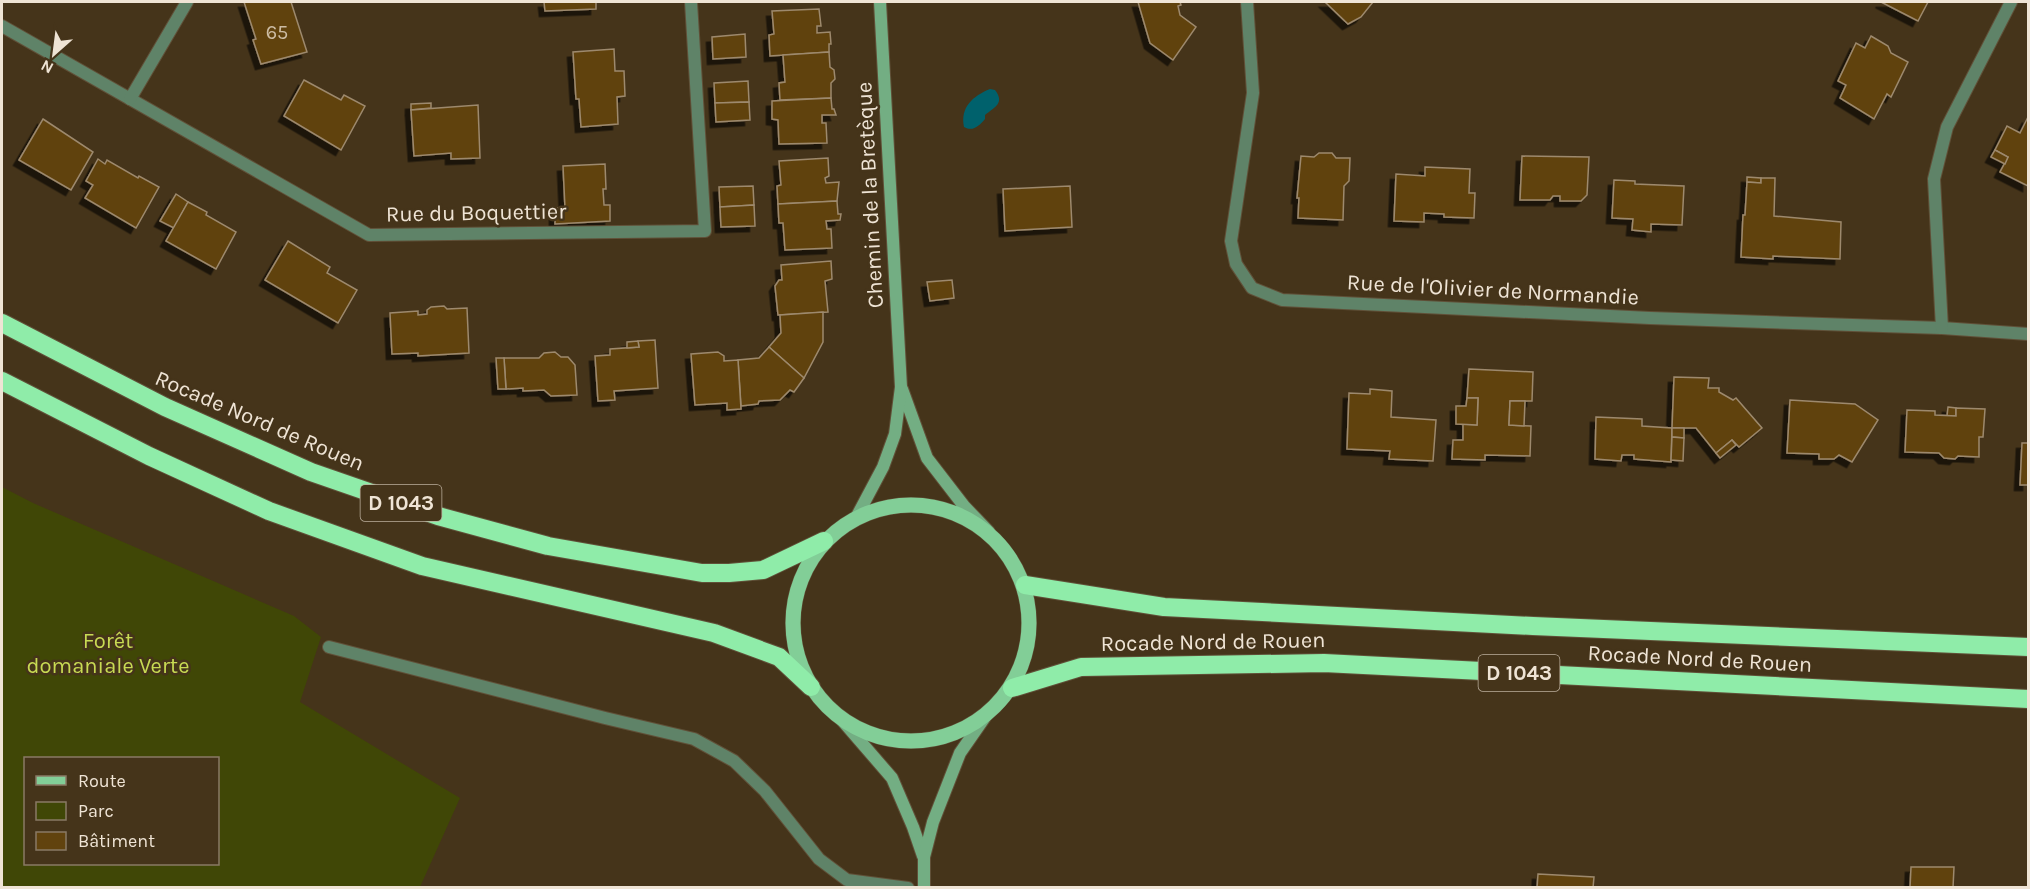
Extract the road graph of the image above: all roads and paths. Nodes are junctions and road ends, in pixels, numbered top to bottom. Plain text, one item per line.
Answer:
1 (187, 2) edge
2 (691, 2) edge
3 (880, 2) edge
4 (1247, 2) edge
5 (2011, 2) edge
6 (2, 26) edge
7 (130, 99) junction
8 (2, 323) edge
9 (1942, 328) junction
10 (2028, 334) edge
11 (2, 381) edge
12 (901, 387) junction
13 (857, 516) junction
14 (989, 532) junction
15 (824, 541) junction
16 (1025, 585) junction
17 (329, 647) dead end
18 (2028, 647) edge
19 (811, 687) junction
20 (1012, 688) junction
21 (2028, 699) edge
22 (985, 717) junction
23 (841, 719) junction
24 (924, 857) junction
25 (908, 888) edge
26 (924, 888) edge

1 - 7 street
2 - 7 street, Rue du Boquettier
3 - 12 street, Chemin de la Bretèque
4 - 9 street, Rue de l'Olivier de Normandie
5 - 9 street
6 - 7 street, Rue du Boquettier
8 - 15 highway, Rocade Nord de Rouen / D 1043
9 - 10 street, Rue de l'Olivier de Normandie
11 - 19 highway, D 1043
12 - 13 street, Chemin de la Bretèque
12 - 14 street, Chemin de la Bretèque
13 - 14 main road
13 - 15 main road
14 - 16 main road
15 - 19 main road
16 - 18 highway, Rocade Nord de Rouen / D 1043
16 - 20 main road
17 - 25 street
19 - 23 main road
20 - 21 highway, Rocade Nord de Rouen / D 1043
20 - 22 main road
22 - 23 main road
22 - 24 street
23 - 24 street
24 - 26 street

